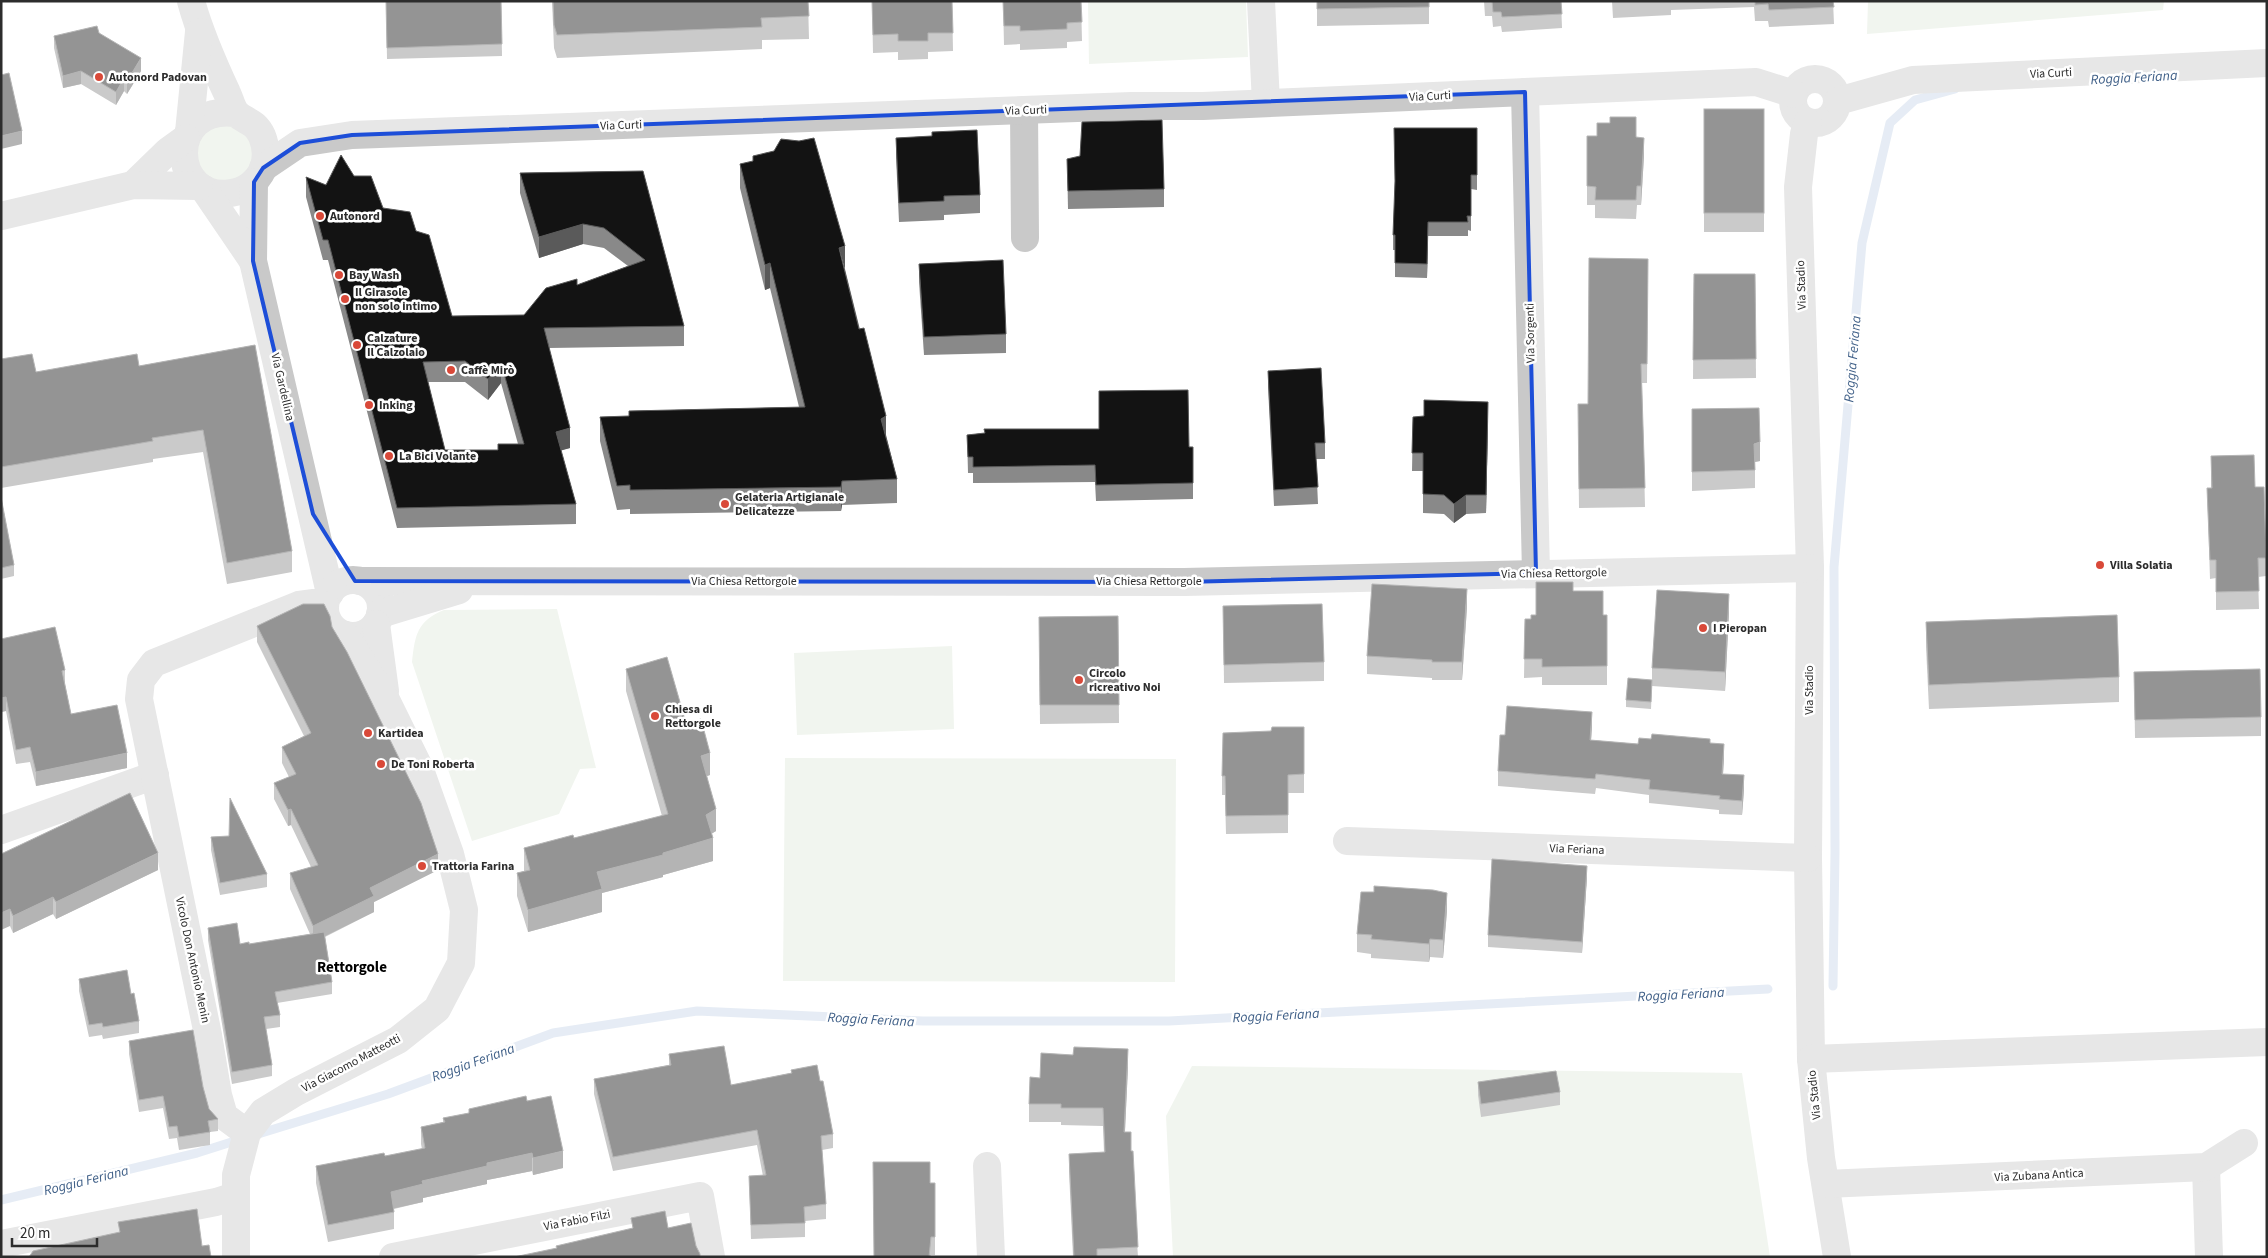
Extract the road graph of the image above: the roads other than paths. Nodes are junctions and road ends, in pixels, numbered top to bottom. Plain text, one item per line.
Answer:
1 (191, 1) edge
2 (1261, 1) edge
3 (199, 31) junction
4 (2267, 63) edge
5 (1525, 92) junction
6 (1794, 94) junction
7 (1838, 101) junction
8 (1266, 103) junction
9 (1024, 110) junction
10 (236, 113) junction
11 (1808, 122) junction
12 (188, 135) junction
13 (258, 175) junction
14 (133, 185) junction
15 (202, 187) junction
16 (1, 216) edge
17 (1025, 238) dead end
18 (253, 261) junction
19 (313, 514) junction
20 (1810, 568) junction
21 (1536, 573) junction
22 (489, 580) junction
23 (357, 581) junction
24 (328, 599) junction
25 (378, 619) junction
26 (345, 635) junction
27 (386, 700) junction
28 (155, 775) junction
29 (1, 830) edge
30 (1347, 841) dead end
31 (1808, 858) junction
32 (2267, 1042) edge
33 (1811, 1059) junction
34 (247, 1133) junction
35 (2244, 1143) dead end
36 (987, 1166) dead end
37 (2206, 1167) junction
38 (1826, 1184) junction
39 (235, 1185) junction
40 (1, 1244) edge
41 (236, 1257) edge
42 (393, 1257) edge
43 (711, 1257) edge
44 (991, 1257) edge
45 (1837, 1257) edge
46 (2209, 1257) edge

1 - 3 street, Via Gardellina
2 - 8 street
3 - 10 street, Via Gardellina
3 - 12 street, Via Gardellina
4 - 7 street, Via Curti
5 - 6 street, Via Curti
5 - 8 street, Via Curti
5 - 21 street, Via Sorgenti
6 - 7 street
6 - 11 street
7 - 11 street
8 - 9 street, Via Curti
9 - 13 street, Via Curti
9 - 17 street
10 - 12 street
10 - 13 street, Via Gardellina
11 - 20 street, Via Stadio
12 - 14 street
12 - 15 street, Via Gardellina
13 - 15 street
13 - 18 street, Via Gardellina
14 - 15 street
14 - 16 street
15 - 18 street, Via Gardellina
18 - 19 street, Via Gardellina
19 - 23 street, Via Gardellina
19 - 24 street, Via Gardellina
20 - 21 street, Via Chiesa Rettorgole
20 - 31 street, Via Stadio
21 - 22 street, Via Chiesa Rettorgole
22 - 23 street, Via Chiesa Rettorgole
22 - 25 street, Via Chiesa Rettorgole
23 - 24 street
23 - 25 street, Via Gardellina
24 - 26 street, Via Gardellina
24 - 28 street, Vicolo Don Antonio Menin
25 - 26 street
25 - 27 street, Via Giacomo Matteotti
26 - 27 street, Via Giacomo Matteotti
27 - 34 street, Via Giacomo Matteotti
28 - 29 street
28 - 34 street, Vicolo Don Antonio Menin
30 - 31 street, Via Feriana
31 - 33 street, Via Stadio
32 - 33 street
33 - 38 street, Via Stadio
34 - 39 street, Via Giacomo Matteotti
35 - 37 street, Via Zubana Antica
36 - 44 street
37 - 38 street, Via Zubana Antica
37 - 46 street
38 - 45 street, Via Stadio
39 - 40 street
39 - 41 street, Via Giacomo Matteotti
42 - 43 street, Via Fabio Filzi

